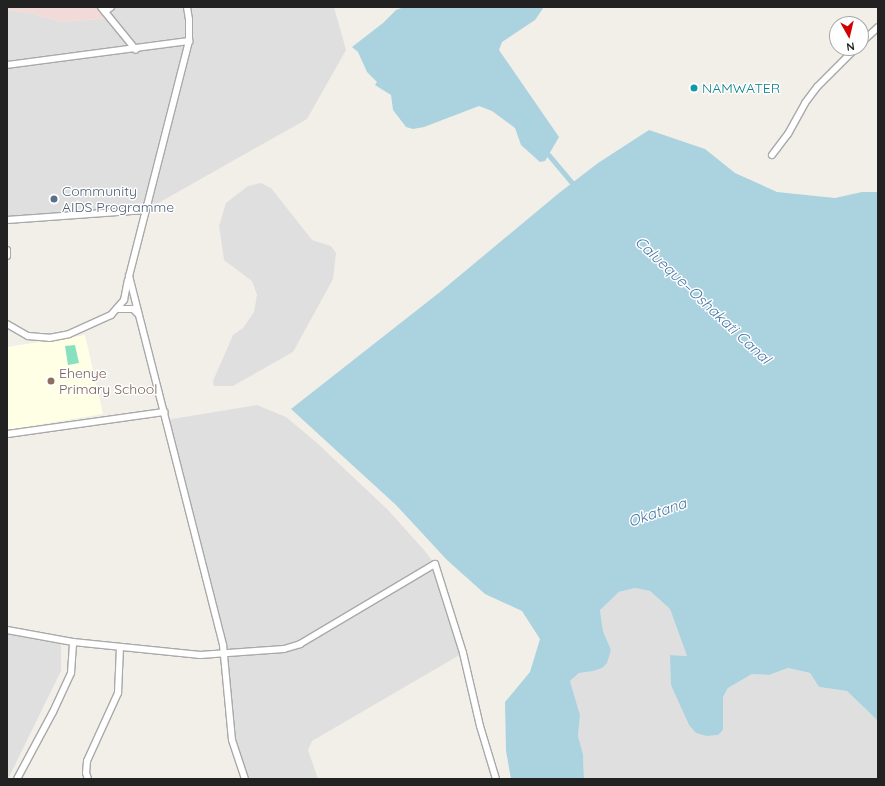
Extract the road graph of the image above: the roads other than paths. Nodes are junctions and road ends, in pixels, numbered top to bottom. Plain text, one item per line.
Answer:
1 (111, 7) edge
2 (186, 7) edge
3 (103, 9) edge
4 (878, 27) edge
5 (869, 35) edge
6 (189, 42) junction
7 (136, 50) junction
8 (848, 56) edge
9 (7, 65) edge
10 (772, 155) dead end
11 (146, 210) junction
12 (7, 220) edge
13 (7, 250) edge
14 (7, 256) edge
15 (129, 276) junction
16 (117, 309) junction
17 (138, 314) junction
18 (7, 324) edge
19 (164, 412) junction
20 (7, 434) edge
21 (7, 630) edge
22 (73, 642) junction
23 (120, 647) junction
24 (224, 653) junction
25 (18, 779) edge
26 (88, 779) edge
27 (245, 779) edge
28 (496, 779) edge

1 - 3 street
2 - 6 street
3 - 7 street
4 - 5 street
6 - 7 street
6 - 11 street
7 - 9 street
8 - 10 street
11 - 12 street
11 - 15 street
13 - 14 street
15 - 16 street
15 - 17 street
16 - 17 street
16 - 18 street
17 - 19 street
19 - 20 street
19 - 24 street
21 - 22 street
22 - 23 street
22 - 25 street
23 - 24 street
23 - 26 street
24 - 27 street
24 - 28 street

